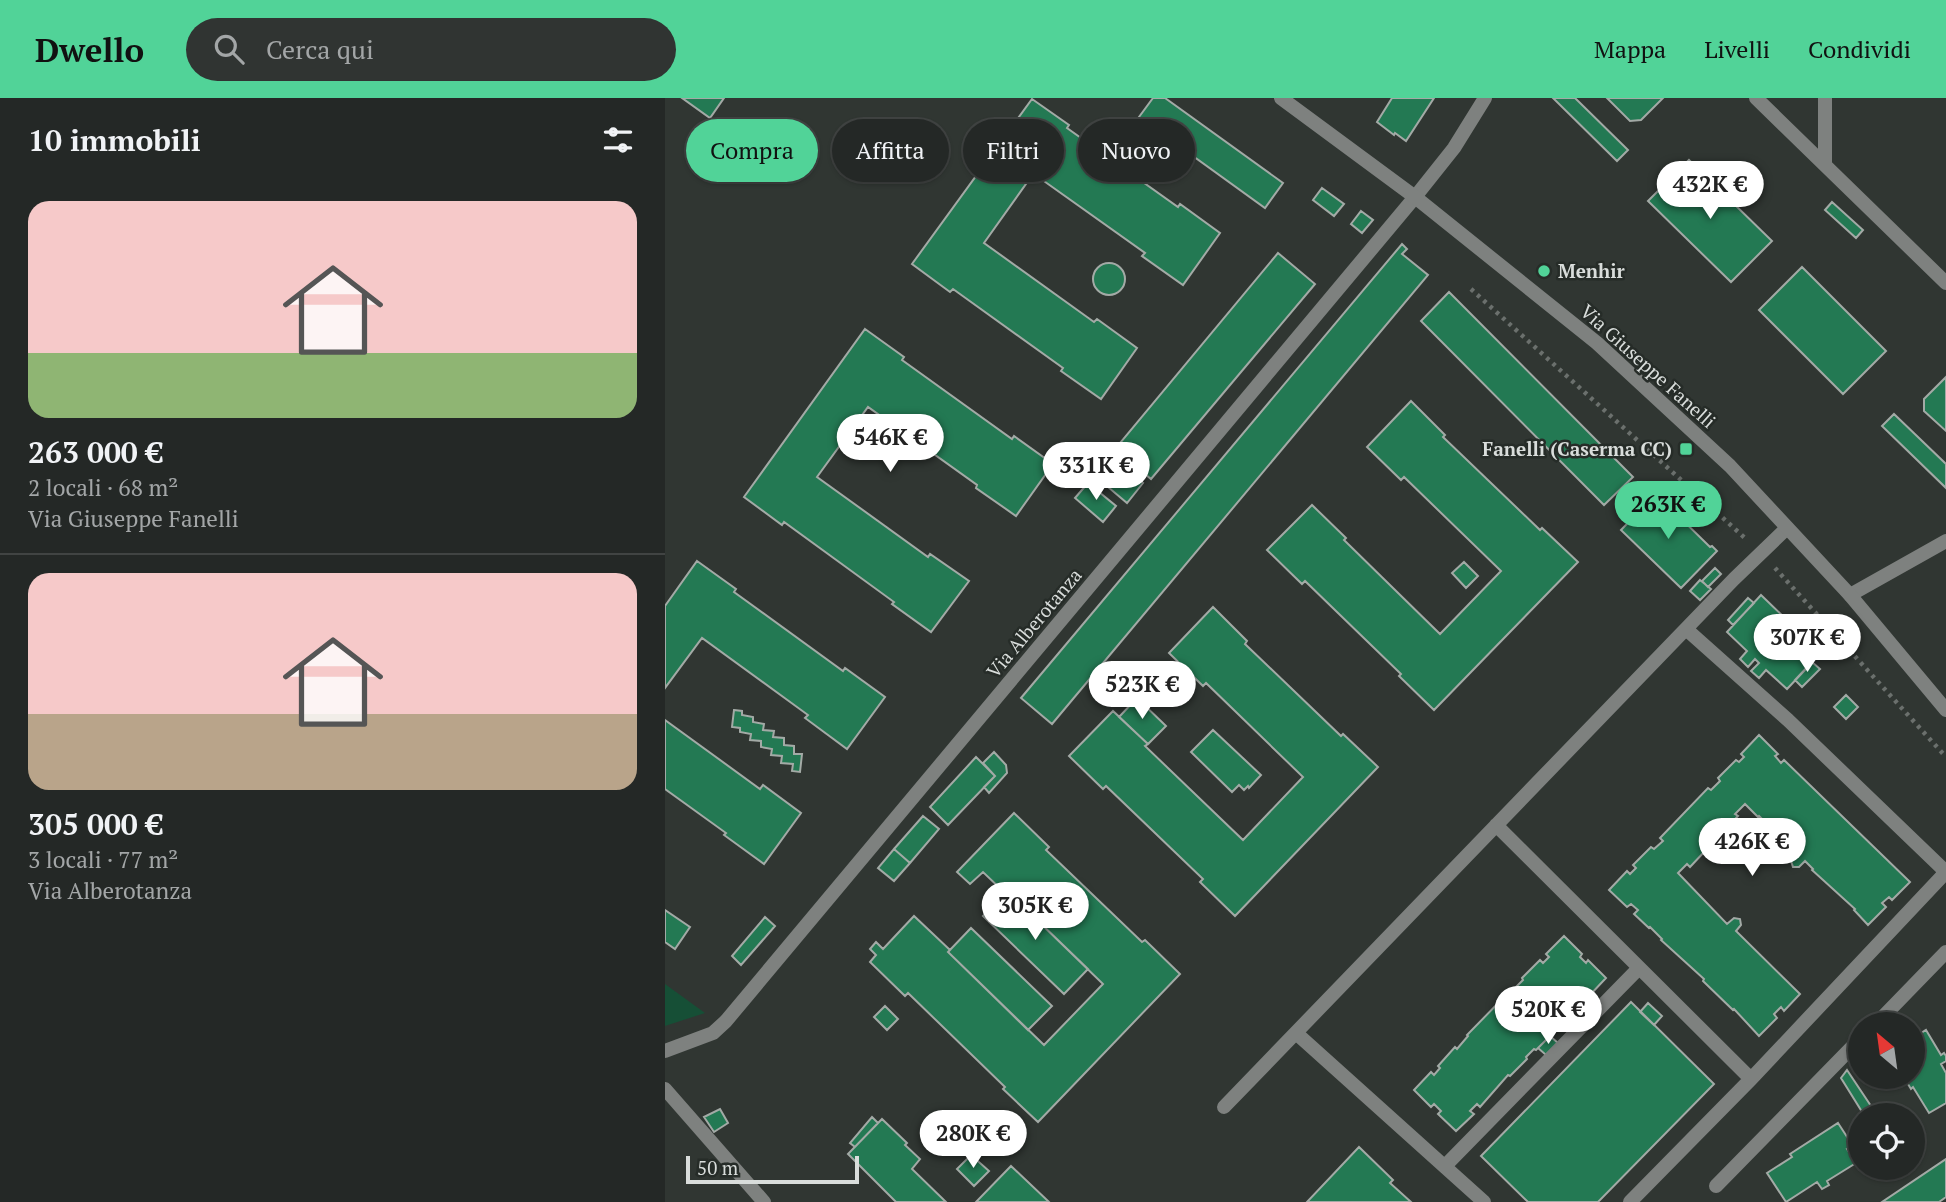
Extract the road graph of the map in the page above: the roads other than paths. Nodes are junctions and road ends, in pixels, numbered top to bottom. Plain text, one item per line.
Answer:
1 (1281, 98) edge
2 (1485, 98) edge
3 (1756, 98) edge
4 (1825, 98) edge
5 (1825, 163) junction
6 (1415, 197) junction
7 (1946, 283) edge
8 (1787, 528) junction
9 (1946, 541) edge
10 (1850, 595) junction
11 (1686, 629) junction
12 (1946, 710) edge
13 (1496, 825) junction
14 (1946, 872) edge
15 (1946, 952) edge
16 (1639, 968) junction
17 (1887, 1012) edge
18 (1296, 1032) junction
19 (665, 1051) edge
20 (1848, 1051) edge
21 (1751, 1079) junction
22 (665, 1089) edge
23 (1224, 1107) dead end
24 (1445, 1166) junction
25 (1716, 1186) dead end
26 (764, 1202) edge
27 (1484, 1202) edge
28 (1630, 1202) edge

1 - 6 street, Via Giuseppe Fanelli
2 - 6 street, Via Alberotanza
3 - 5 street
4 - 5 street
5 - 7 street
6 - 8 street, Via Giuseppe Fanelli
6 - 19 street, Via Alberotanza
8 - 10 street, Via Giuseppe Fanelli
8 - 11 street
9 - 10 street
10 - 12 street, Via Giuseppe Fanelli
11 - 13 street
11 - 14 street
13 - 16 street
13 - 18 street
14 - 21 street
15 - 17 street
16 - 21 street
16 - 24 street
18 - 23 street
18 - 24 street
20 - 25 street
21 - 28 street
22 - 26 street
24 - 27 street

